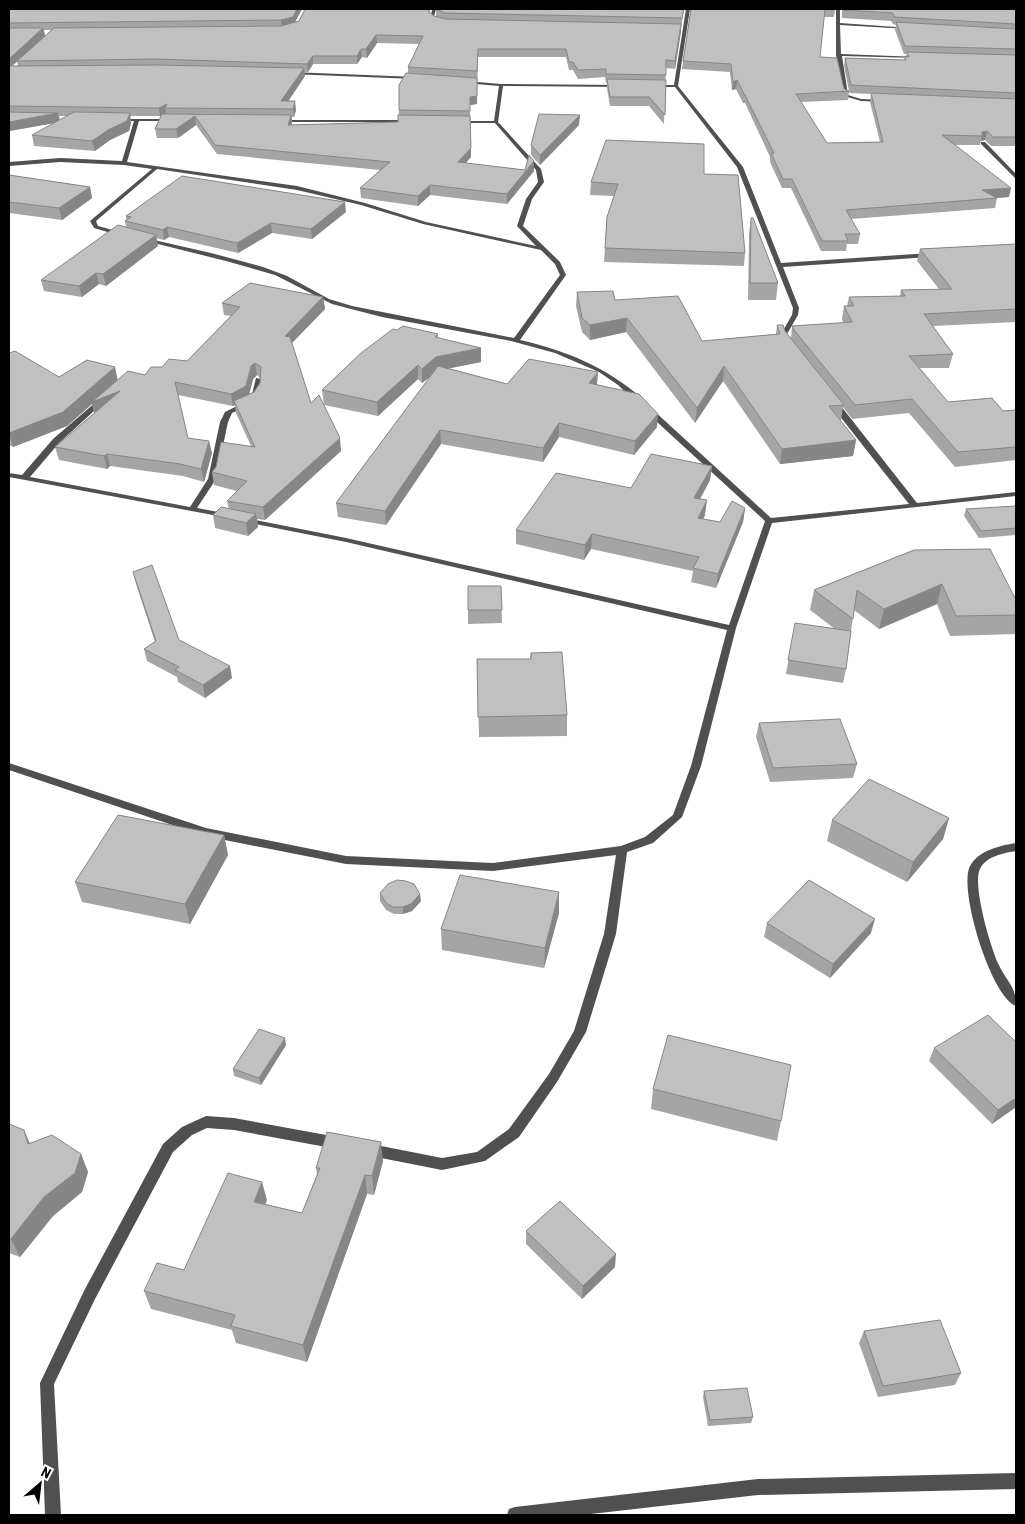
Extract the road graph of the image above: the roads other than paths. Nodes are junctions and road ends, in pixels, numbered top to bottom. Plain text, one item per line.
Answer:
1 (434, 9) edge
2 (688, 9) edge
3 (838, 9) edge
4 (445, 24) edge
5 (838, 24) junction
6 (916, 28) edge
7 (675, 29) edge
8 (684, 29) junction
9 (838, 54) junction
10 (927, 57) edge
11 (281, 72) edge
12 (424, 78) edge
13 (463, 81) edge
14 (501, 85) junction
15 (627, 86) edge
16 (647, 86) edge
17 (676, 86) junction
18 (890, 101) edge
19 (108, 120) edge
20 (137, 120) junction
21 (177, 120) edge
22 (277, 121) edge
23 (416, 122) edge
24 (446, 122) edge
25 (496, 122) junction
26 (983, 143) edge
27 (124, 163) junction
28 (9, 164) edge
29 (155, 169) junction
30 (1016, 177) edge
31 (130, 236) edge
32 (139, 238) edge
33 (543, 249) junction
34 (938, 255) edge
35 (781, 265) junction
36 (516, 340) junction
37 (793, 352) edge
38 (258, 379) edge
39 (108, 394) edge
40 (830, 398) edge
41 (9, 475) edge
42 (25, 477) junction
43 (1016, 494) edge
44 (916, 506) junction
45 (192, 509) junction
46 (230, 517) edge
47 (240, 519) edge
48 (768, 521) junction
49 (732, 628) junction
50 (9, 766) edge
51 (1016, 847) edge
52 (622, 850) junction
53 (1016, 1002) edge
54 (1016, 1481) edge
55 (53, 1515) edge
56 (515, 1515) edge

1 - 4 street
2 - 8 street
3 - 5 street
5 - 6 street
5 - 9 street
7 - 8 street
8 - 17 street
9 - 10 street
9 - 18 street
11 - 12 street
13 - 14 street
14 - 15 street
14 - 25 street
16 - 17 street
17 - 35 street
19 - 20 street
20 - 21 street
20 - 27 street
22 - 23 street
24 - 25 street
25 - 33 street
26 - 30 street
27 - 28 street
27 - 29 street
29 - 31 street
29 - 33 street
32 - 36 street
33 - 36 street
34 - 35 street
35 - 37 street
36 - 48 street
38 - 45 street
39 - 42 street
40 - 44 street
41 - 42 street
42 - 45 street
43 - 44 street
44 - 48 street
45 - 46 street
47 - 49 street
48 - 49 street
49 - 52 street
50 - 52 street
51 - 53 street
52 - 55 street
54 - 56 street

